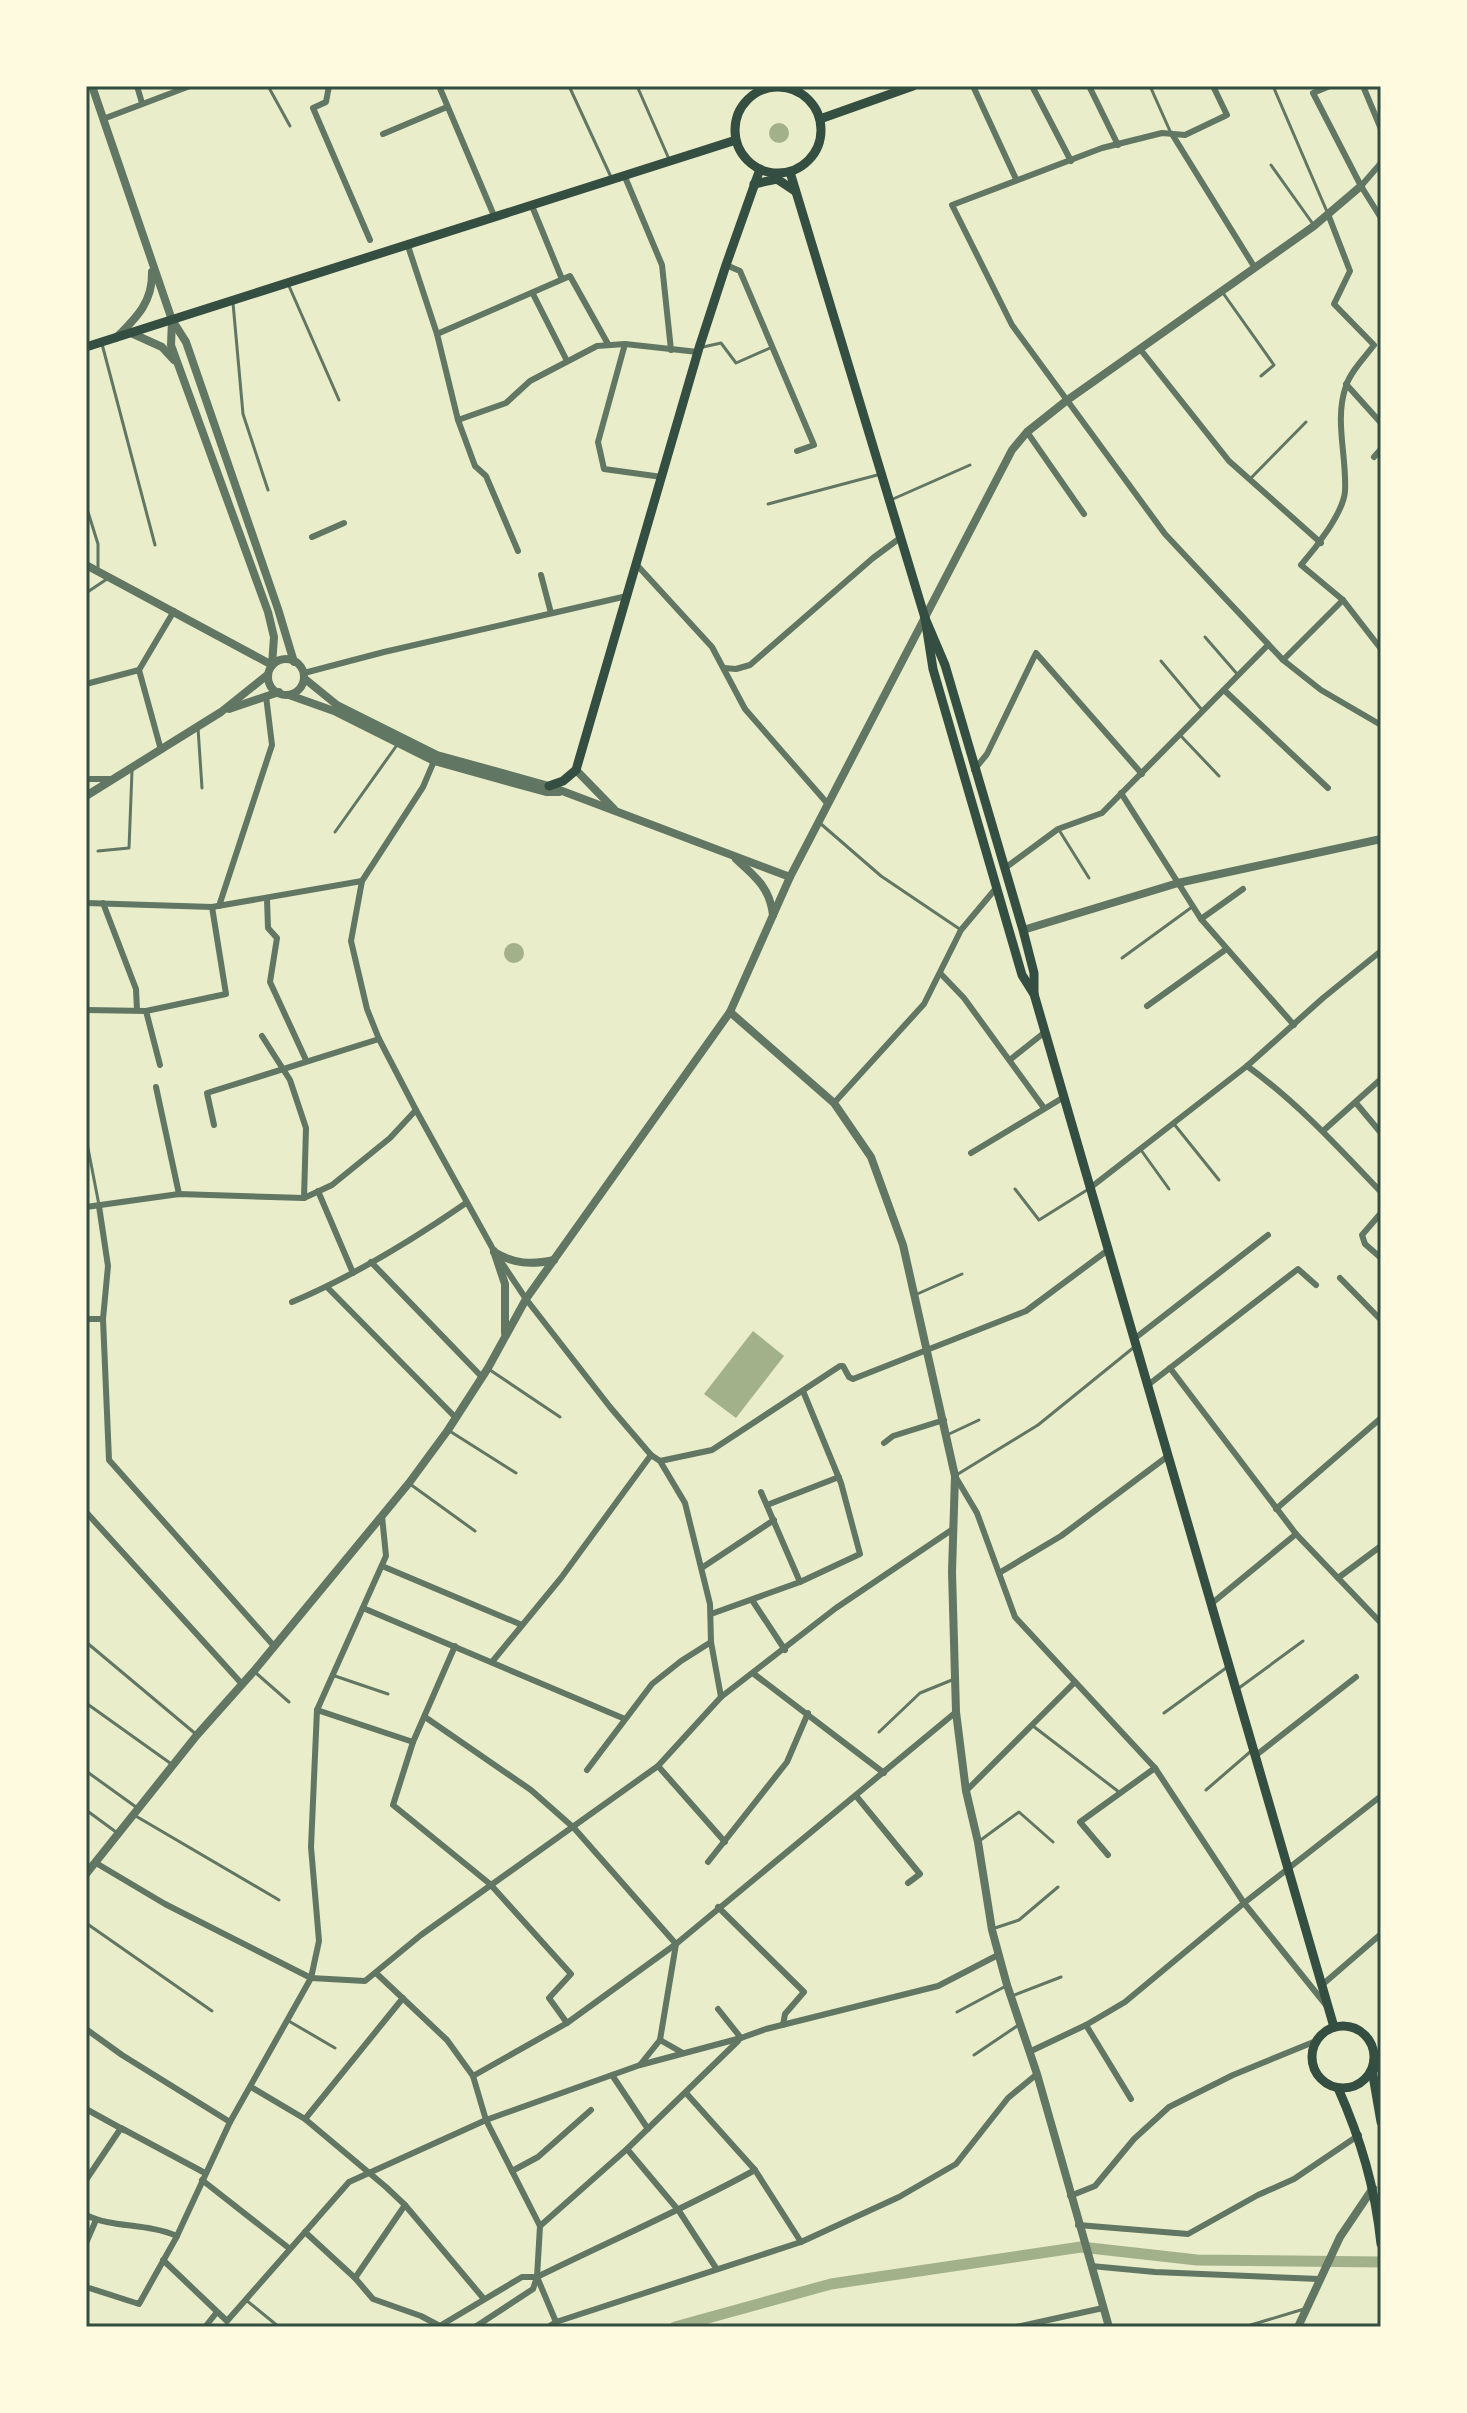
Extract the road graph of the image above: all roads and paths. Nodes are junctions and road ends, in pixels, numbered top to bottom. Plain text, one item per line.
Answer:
1 (92, 86) edge
2 (137, 86) edge
3 (190, 86) edge
4 (268, 86) edge
5 (329, 86) edge
6 (439, 86) edge
7 (569, 86) edge
8 (637, 86) edge
9 (913, 86) edge
10 (973, 86) edge
11 (1032, 86) edge
12 (1089, 86) edge
13 (1150, 86) edge
14 (1213, 86) edge
15 (1273, 86) edge
16 (1330, 86) edge
17 (1363, 86) edge
18 (772, 87) edge
19 (894, 89) edge
20 (142, 103) junction
21 (447, 107) junction
22 (103, 119) junction
23 (820, 119) junction
24 (290, 126) dead end
25 (1381, 129) edge
26 (383, 134) dead end
27 (1172, 134) junction
28 (736, 140) junction
29 (1118, 145) junction
30 (1071, 161) junction
31 (671, 162) junction
32 (1381, 163) edge
33 (1271, 165) dead end
34 (760, 169) junction
35 (790, 172) junction
36 (625, 177) junction
37 (1016, 179) junction
38 (613, 181) junction
39 (754, 184) junction
40 (1361, 186) junction
41 (795, 191) junction
42 (532, 206) junction
43 (1328, 214) junction
44 (495, 218) junction
45 (1381, 218) edge
46 (1314, 226) junction
47 (370, 240) dead end
48 (408, 246) junction
49 (151, 259) junction
50 (726, 265) junction
51 (1255, 268) junction
52 (562, 279) junction
53 (288, 284) junction
54 (1221, 290) junction
55 (533, 294) junction
56 (233, 301) junction
57 (172, 320) junction
58 (131, 333) junction
59 (437, 334) junction
60 (116, 338) junction
61 (102, 342) junction
62 (608, 344) junction
63 (625, 344) junction
64 (86, 346) edge
65 (772, 348) junction
66 (1140, 349) junction
67 (671, 350) junction
68 (699, 350) junction
69 (567, 361) junction
70 (178, 366) junction
71 (1261, 376) dead end
72 (1346, 384) junction
73 (339, 400) dead end
74 (1066, 401) junction
75 (458, 420) junction
76 (1306, 422) dead end
77 (1381, 423) edge
78 (1027, 432) junction
79 (1381, 449) edge
80 (797, 451) dead end
81 (1374, 457) dead end
82 (970, 465) dead end
83 (881, 474) junction
84 (662, 477) junction
85 (1251, 478) junction
86 (268, 490) dead end
87 (889, 501) junction
88 (768, 504) dead end
89 (88, 512) edge
90 (1084, 514) dead end
91 (344, 523) dead end
92 (312, 537) dead end
93 (900, 538) junction
94 (1321, 543) junction
95 (155, 545) dead end
96 (518, 551) dead end
97 (636, 564) junction
98 (86, 565) edge
99 (98, 571) junction
100 (541, 575) dead end
101 (110, 577) junction
102 (86, 593) edge
103 (627, 596) junction
104 (1343, 600) junction
105 (174, 611) junction
106 (551, 613) junction
107 (925, 618) junction
108 (1205, 637) dead end
109 (1268, 645) junction
110 (1381, 649) edge
111 (1283, 660) junction
112 (1161, 661) dead end
113 (294, 662) junction
114 (272, 665) junction
115 (724, 668) junction
116 (139, 670) junction
117 (1238, 675) junction
118 (266, 676) junction
119 (305, 676) junction
120 (86, 684) edge
121 (1224, 690) junction
122 (279, 692) junction
123 (289, 695) junction
124 (266, 696) junction
125 (1204, 711) junction
126 (221, 712) junction
127 (198, 724) junction
128 (1381, 725) edge
129 (1180, 735) junction
130 (397, 745) junction
131 (161, 750) junction
132 (434, 761) junction
133 (132, 768) junction
134 (576, 770) junction
135 (974, 770) junction
136 (1142, 774) junction
137 (1219, 776) dead end
138 (115, 778) junction
139 (86, 779) edge
140 (549, 786) junction
141 (202, 788) dead end
142 (1328, 788) dead end
143 (564, 792) junction
144 (1121, 793) junction
145 (86, 796) edge
146 (827, 803) junction
147 (616, 812) junction
148 (818, 821) junction
149 (1058, 829) junction
150 (335, 832) dead end
151 (1381, 839) edge
152 (98, 851) dead end
153 (731, 854) junction
154 (1005, 868) junction
155 (790, 877) junction
156 (1089, 878) dead end
157 (362, 881) junction
158 (1178, 883) junction
159 (997, 887) junction
160 (1243, 889) dead end
161 (267, 899) junction
162 (86, 903) edge
163 (103, 903) junction
164 (215, 906) junction
165 (1192, 907) junction
166 (773, 916) junction
167 (1201, 919) junction
168 (961, 930) junction
169 (1023, 930) junction
170 (1225, 950) junction
171 (1381, 951) edge
172 (1122, 958) dead end
173 (941, 974) junction
174 (1034, 994) junction
175 (1147, 1006) dead end
176 (86, 1010) edge
177 (137, 1010) junction
178 (146, 1011) junction
179 (730, 1012) junction
180 (1294, 1025) junction
181 (1045, 1032) junction
182 (262, 1036) dead end
183 (379, 1039) junction
184 (1011, 1059) junction
185 (306, 1060) junction
186 (160, 1065) dead end
187 (1247, 1066) junction
188 (283, 1067) junction
189 (1380, 1080) edge
190 (156, 1087) dead end
191 (1064, 1097) junction
192 (834, 1103) junction
193 (1356, 1103) junction
194 (1044, 1108) junction
195 (416, 1110) junction
196 (1173, 1123) junction
197 (214, 1125) dead end
198 (1323, 1131) junction
199 (1381, 1133) edge
200 (86, 1138) edge
201 (1140, 1149) junction
202 (971, 1153) dead end
203 (1219, 1180) dead end
204 (1090, 1188) junction
205 (1015, 1189) dead end
206 (1169, 1189) dead end
207 (318, 1191) junction
208 (1381, 1192) edge
209 (179, 1194) junction
210 (304, 1198) junction
211 (466, 1203) junction
212 (99, 1206) junction
213 (86, 1207) edge
214 (1381, 1213) edge
215 (1268, 1235) dead end
216 (1108, 1250) junction
217 (494, 1251) junction
218 (1381, 1258) edge
219 (554, 1260) junction
220 (371, 1262) junction
221 (353, 1273) junction
222 (962, 1274) dead end
223 (1340, 1278) dead end
224 (1316, 1285) dead end
225 (327, 1287) junction
226 (915, 1296) junction
227 (526, 1299) junction
228 (292, 1302) dead end
229 (86, 1319) edge
230 (103, 1319) junction
231 (1381, 1320) edge
232 (504, 1338) junction
233 (1135, 1343) junction
234 (927, 1351) junction
235 (488, 1368) junction
236 (1170, 1368) junction
237 (481, 1376) junction
238 (1148, 1385) junction
239 (803, 1391) junction
240 (455, 1417) junction
241 (560, 1417) dead end
242 (1381, 1418) edge
243 (944, 1420) junction
244 (979, 1420) dead end
245 (448, 1430) junction
246 (947, 1435) junction
247 (884, 1443) dead end
248 (651, 1455) junction
249 (1168, 1456) junction
250 (660, 1461) junction
251 (516, 1473) dead end
252 (955, 1476) junction
253 (839, 1477) junction
254 (409, 1483) junction
255 (761, 1492) dead end
256 (767, 1505) junction
257 (1276, 1509) junction
258 (86, 1512) edge
259 (382, 1516) junction
260 (774, 1520) junction
261 (953, 1529) junction
262 (475, 1531) dead end
263 (1296, 1534) junction
264 (1381, 1546) edge
265 (382, 1566) junction
266 (703, 1567) junction
267 (999, 1573) junction
268 (1338, 1578) junction
269 (800, 1582) junction
270 (752, 1600) junction
271 (1211, 1604) junction
272 (363, 1608) junction
273 (711, 1614) junction
274 (1381, 1623) edge
275 (522, 1625) junction
276 (1303, 1641) dead end
277 (86, 1642) edge
278 (711, 1642) junction
279 (274, 1646) junction
280 (455, 1646) junction
281 (785, 1650) junction
282 (492, 1662) junction
283 (1229, 1666) junction
284 (254, 1671) junction
285 (754, 1674) junction
286 (333, 1675) junction
287 (1356, 1677) dead end
288 (955, 1678) junction
289 (1075, 1682) junction
290 (242, 1684) junction
291 (1236, 1690) junction
292 (388, 1694) dead end
293 (721, 1697) junction
294 (289, 1702) dead end
295 (86, 1703) edge
296 (317, 1710) junction
297 (956, 1712) junction
298 (808, 1713) junction
299 (1164, 1713) dead end
300 (425, 1717) junction
301 (625, 1719) junction
302 (1033, 1726) junction
303 (879, 1732) dead end
304 (197, 1735) junction
305 (413, 1742) junction
306 (1254, 1752) junction
307 (173, 1766) junction
308 (658, 1766) junction
309 (1155, 1768) junction
310 (587, 1770) dead end
311 (86, 1771) edge
312 (884, 1773) junction
313 (1206, 1790) dead end
314 (966, 1791) junction
315 (1120, 1793) junction
316 (1381, 1796) edge
317 (857, 1797) junction
318 (86, 1810) edge
319 (136, 1812) junction
320 (574, 1828) junction
321 (119, 1834) junction
322 (725, 1842) junction
323 (978, 1842) junction
324 (1053, 1842) dead end
325 (1108, 1855) dead end
326 (708, 1862) dead end
327 (90, 1867) edge
328 (1289, 1870) junction
329 (908, 1883) dead end
330 (490, 1884) junction
331 (1058, 1887) dead end
332 (279, 1900) dead end
333 (1244, 1903) junction
334 (718, 1907) junction
335 (86, 1923) edge
336 (992, 1930) junction
337 (1381, 1934) edge
338 (676, 1944) junction
339 (998, 1955) junction
340 (376, 1973) junction
341 (1061, 1977) dead end
342 (311, 1978) junction
343 (1007, 1985) junction
344 (1322, 1985) junction
345 (1011, 1996) junction
346 (403, 1998) junction
347 (718, 2009) dead end
348 (1329, 2009) junction
349 (212, 2011) dead end
350 (957, 2012) dead end
351 (286, 2019) junction
352 (567, 2023) junction
353 (1020, 2024) junction
354 (783, 2025) junction
355 (1086, 2025) junction
356 (1334, 2027) junction
357 (86, 2029) edge
358 (741, 2038) junction
359 (660, 2040) junction
360 (1316, 2041) junction
361 (1376, 2041) edge
362 (335, 2048) dead end
363 (1029, 2052) junction
364 (683, 2053) junction
365 (974, 2055) dead end
366 (640, 2065) junction
367 (1376, 2068) edge
368 (1037, 2074) junction
369 (612, 2075) junction
370 (473, 2076) junction
371 (251, 2087) junction
372 (1338, 2088) junction
373 (686, 2093) junction
374 (1131, 2099) dead end
375 (86, 2109) edge
376 (591, 2110) dead end
377 (305, 2119) junction
378 (486, 2120) junction
379 (230, 2122) junction
380 (1381, 2122) edge
381 (121, 2128) junction
382 (648, 2129) junction
383 (1359, 2135) junction
384 (627, 2149) junction
385 (755, 2170) junction
386 (512, 2171) junction
387 (368, 2174) junction
388 (204, 2177) junction
389 (86, 2180) edge
390 (1373, 2188) junction
391 (1070, 2196) junction
392 (405, 2205) junction
393 (679, 2211) junction
394 (86, 2215) edge
395 (96, 2220) junction
396 (1078, 2225) junction
397 (540, 2226) junction
398 (305, 2232) junction
399 (177, 2236) junction
400 (801, 2242) junction
401 (1381, 2242) edge
402 (86, 2243) edge
403 (290, 2249) junction
404 (163, 2260) junction
405 (1091, 2266) junction
406 (716, 2268) junction
407 (537, 2277) junction
408 (355, 2278) junction
409 (1319, 2279) junction
410 (86, 2287) edge
411 (484, 2299) junction
412 (246, 2300) junction
413 (1103, 2308) junction
414 (1307, 2308) junction
415 (217, 2312) junction
416 (556, 2322) junction
417 (439, 2326) edge
418 (205, 2327) edge
419 (279, 2327) edge
420 (475, 2327) edge
421 (548, 2327) edge
422 (1016, 2327) edge
423 (1109, 2327) edge
424 (1244, 2327) edge
425 (1298, 2327) edge

1 - 22 street
2 - 20 street
3 - 20 street
4 - 24 lane
5 - 47 street
6 - 21 street
7 - 38 lane
8 - 31 lane
9 - 19 main road
10 - 37 street
11 - 30 street
12 - 29 street
13 - 27 lane
14 - 27 street
15 - 43 lane
16 - 40 street
17 - 25 street
18 - 23 main road
18 - 28 main road
19 - 23 main road
20 - 22 street
21 - 26 street
21 - 44 street
22 - 49 street
23 - 35 main road
27 - 29 street
27 - 51 street
28 - 31 main road
28 - 34 main road
29 - 30 street
30 - 37 street
31 - 36 main road
32 - 40 street
33 - 46 lane
34 - 35 main road
34 - 39 main road
35 - 41 main road
36 - 38 main road
36 - 67 street
37 - 74 street
38 - 42 main road
39 - 41 main road
39 - 50 main road
40 - 43 street
40 - 45 street
41 - 83 main road
42 - 44 main road
42 - 52 street
43 - 46 street
43 - 72 street
44 - 48 main road
46 - 51 street
48 - 53 main road
48 - 59 street
49 - 57 street
49 - 60 street
50 - 65 street
50 - 68 main road
51 - 54 street
52 - 55 street
52 - 62 street
53 - 56 main road
53 - 73 lane
54 - 66 street
54 - 71 lane
55 - 59 street
55 - 69 street
56 - 57 main road
56 - 86 lane
57 - 58 main road
57 - 70 street
57 - 113 street
58 - 60 main road
58 - 70 street
59 - 75 street
60 - 61 main road
61 - 64 main road
61 - 95 lane
62 - 63 street
62 - 69 street
63 - 67 street
63 - 84 street
65 - 68 lane
65 - 80 street
66 - 74 street
66 - 85 street
67 - 68 street
68 - 84 main road
69 - 75 street
70 - 114 street
72 - 77 street
72 - 94 street
74 - 78 street
74 - 109 street
75 - 96 street
76 - 85 lane
78 - 90 street
78 - 107 street
79 - 81 street
82 - 87 lane
83 - 87 main road
83 - 88 lane
84 - 97 main road
85 - 94 street
87 - 93 main road
89 - 99 lane
91 - 92 street
93 - 107 main road
93 - 115 street
94 - 104 street
97 - 103 main road
97 - 115 street
98 - 99 street
99 - 101 street
100 - 106 street
101 - 102 lane
101 - 105 street
103 - 106 street
103 - 134 main road
104 - 110 street
104 - 111 street
105 - 114 street
105 - 116 street
106 - 119 street
107 - 135 main road
107 - 146 street
107 - 159 main road
108 - 117 lane
109 - 111 street
109 - 117 street
111 - 128 street
112 - 125 lane
113 - 114 street
113 - 119 street
114 - 118 street
115 - 146 street
116 - 120 street
116 - 131 street
117 - 121 street
118 - 122 street
118 - 126 street
119 - 123 street
119 - 140 street
121 - 125 street
121 - 142 street
122 - 123 street
122 - 124 street
123 - 130 street
124 - 126 street
124 - 164 street
125 - 129 street
126 - 127 street
127 - 131 street
127 - 141 lane
129 - 136 street
129 - 137 lane
130 - 132 street
130 - 150 lane
131 - 133 street
132 - 143 street
132 - 157 street
133 - 138 street
133 - 152 lane
134 - 140 main road
134 - 147 street
135 - 136 street
135 - 154 main road
136 - 144 street
138 - 139 street
138 - 145 street
140 - 143 street
143 - 147 street
144 - 149 street
144 - 158 street
146 - 148 street
147 - 153 street
148 - 155 street
148 - 168 lane
149 - 154 street
149 - 156 lane
151 - 158 street
153 - 155 street
153 - 166 street
154 - 169 main road
155 - 166 street
157 - 161 street
157 - 183 street
158 - 165 street
158 - 169 street
159 - 168 street
159 - 174 main road
160 - 167 street
161 - 164 street
161 - 185 street
162 - 163 street
163 - 164 street
163 - 177 street
164 - 178 street
165 - 167 street
165 - 172 lane
166 - 179 street
167 - 170 street
168 - 173 street
169 - 174 main road
170 - 175 street
170 - 180 street
171 - 180 street
173 - 184 street
173 - 192 street
174 - 181 main road
176 - 177 street
177 - 178 street
178 - 186 street
179 - 192 street
179 - 219 street
180 - 187 street
181 - 184 street
181 - 191 main road
182 - 188 street
183 - 185 street
183 - 195 street
184 - 194 street
185 - 188 street
187 - 196 street
187 - 198 street
188 - 197 street
188 - 210 street
189 - 193 street
190 - 209 street
191 - 194 street
191 - 204 main road
192 - 226 street
193 - 198 street
193 - 199 street
194 - 202 street
195 - 207 street
195 - 211 street
196 - 201 street
196 - 203 lane
198 - 208 street
200 - 212 lane
201 - 204 street
201 - 206 lane
204 - 205 lane
204 - 216 main road
207 - 210 street
207 - 221 street
209 - 210 street
209 - 212 street
211 - 217 street
211 - 220 street
212 - 213 street
212 - 230 street
214 - 218 street
215 - 233 street
216 - 233 main road
216 - 234 street
217 - 219 street
217 - 227 street
217 - 232 street
219 - 227 street
220 - 221 street
220 - 237 street
221 - 225 street
222 - 226 lane
223 - 231 street
224 - 236 street
225 - 228 street
225 - 240 street
226 - 234 street
227 - 232 street
227 - 248 street
229 - 230 street
230 - 279 street
232 - 235 street
233 - 238 main road
233 - 252 lane
234 - 239 street
234 - 243 street
235 - 237 street
235 - 241 lane
236 - 238 street
236 - 257 street
237 - 240 street
238 - 249 main road
239 - 250 street
239 - 253 street
240 - 245 street
242 - 257 street
243 - 246 street
243 - 247 street
244 - 246 lane
245 - 251 lane
245 - 254 street
246 - 252 street
248 - 250 street
248 - 275 street
249 - 267 street
249 - 271 main road
250 - 266 street
252 - 261 street
252 - 267 street
253 - 256 street
253 - 269 street
254 - 259 street
254 - 262 lane
255 - 256 street
256 - 260 street
257 - 263 street
258 - 290 street
259 - 265 street
259 - 279 street
260 - 266 street
260 - 269 street
261 - 281 street
261 - 288 street
263 - 268 street
263 - 271 street
264 - 268 street
265 - 272 street
265 - 275 street
266 - 273 street
267 - 289 street
268 - 274 street
269 - 270 street
270 - 273 street
270 - 281 street
271 - 283 main road
272 - 280 street
272 - 286 street
273 - 278 street
275 - 282 street
276 - 291 lane
277 - 304 lane
278 - 293 street
278 - 301 street
279 - 284 street
280 - 282 street
280 - 300 street
281 - 285 street
282 - 301 street
283 - 291 main road
283 - 299 lane
284 - 290 street
284 - 294 lane
285 - 293 street
285 - 298 street
286 - 292 lane
286 - 296 street
287 - 306 street
288 - 297 street
288 - 303 lane
289 - 302 street
289 - 309 street
290 - 304 street
291 - 306 main road
293 - 308 street
295 - 307 lane
296 - 305 street
296 - 342 street
297 - 312 street
297 - 314 street
298 - 312 street
298 - 322 street
300 - 305 street
300 - 320 street
301 - 310 street
302 - 314 street
302 - 315 lane
304 - 307 street
305 - 330 street
306 - 313 lane
306 - 328 main road
307 - 319 street
308 - 320 street
308 - 322 street
309 - 315 street
309 - 333 street
311 - 319 lane
312 - 317 street
314 - 323 street
315 - 325 street
316 - 328 street
317 - 329 street
317 - 334 street
318 - 321 lane
319 - 321 street
319 - 332 lane
320 - 330 street
320 - 338 street
321 - 327 street
322 - 326 street
323 - 324 lane
323 - 336 street
327 - 342 street
328 - 333 street
328 - 344 main road
330 - 340 street
330 - 352 street
331 - 336 lane
333 - 348 street
333 - 355 street
334 - 338 street
334 - 354 street
335 - 349 lane
336 - 339 street
337 - 344 street
338 - 352 street
338 - 359 street
339 - 343 street
339 - 354 street
340 - 342 street
340 - 346 street
341 - 345 lane
342 - 351 street
343 - 345 street
343 - 350 lane
344 - 348 main road
345 - 353 street
346 - 370 street
346 - 377 street
347 - 358 street
348 - 356 main road
351 - 362 lane
351 - 371 street
352 - 370 street
353 - 363 street
353 - 365 lane
354 - 358 street
355 - 363 street
355 - 374 street
356 - 360 main road
356 - 361 main road
357 - 379 street
358 - 364 street
358 - 373 street
359 - 364 street
359 - 366 street
360 - 372 main road
360 - 391 street
361 - 367 main road
363 - 368 street
364 - 366 street
366 - 369 street
367 - 372 main road
367 - 380 main road
368 - 391 street
368 - 400 street
369 - 378 street
369 - 382 street
370 - 378 street
371 - 377 street
371 - 379 street
372 - 383 main road
373 - 382 street
373 - 385 street
375 - 381 street
376 - 386 street
377 - 387 street
378 - 386 street
378 - 387 street
379 - 388 street
381 - 388 street
381 - 389 street
382 - 384 street
383 - 390 main road
383 - 396 street
384 - 393 street
384 - 397 street
385 - 393 street
385 - 400 street
386 - 397 street
387 - 392 street
387 - 398 street
388 - 399 street
388 - 403 street
390 - 401 main road
390 - 409 street
391 - 396 street
392 - 408 street
392 - 411 street
393 - 406 street
393 - 407 street
394 - 395 street
395 - 399 street
395 - 402 street
396 - 405 street
397 - 407 street
398 - 403 street
398 - 408 street
399 - 404 street
400 - 406 street
403 - 412 street
404 - 410 street
404 - 415 street
405 - 409 street
405 - 413 street
406 - 416 street
407 - 411 street
407 - 416 street
407 - 420 street
408 - 417 street
409 - 414 street
411 - 417 street
412 - 415 street
412 - 419 lane
413 - 422 street
413 - 423 street
414 - 424 lane
414 - 425 street
415 - 418 street
416 - 421 street

